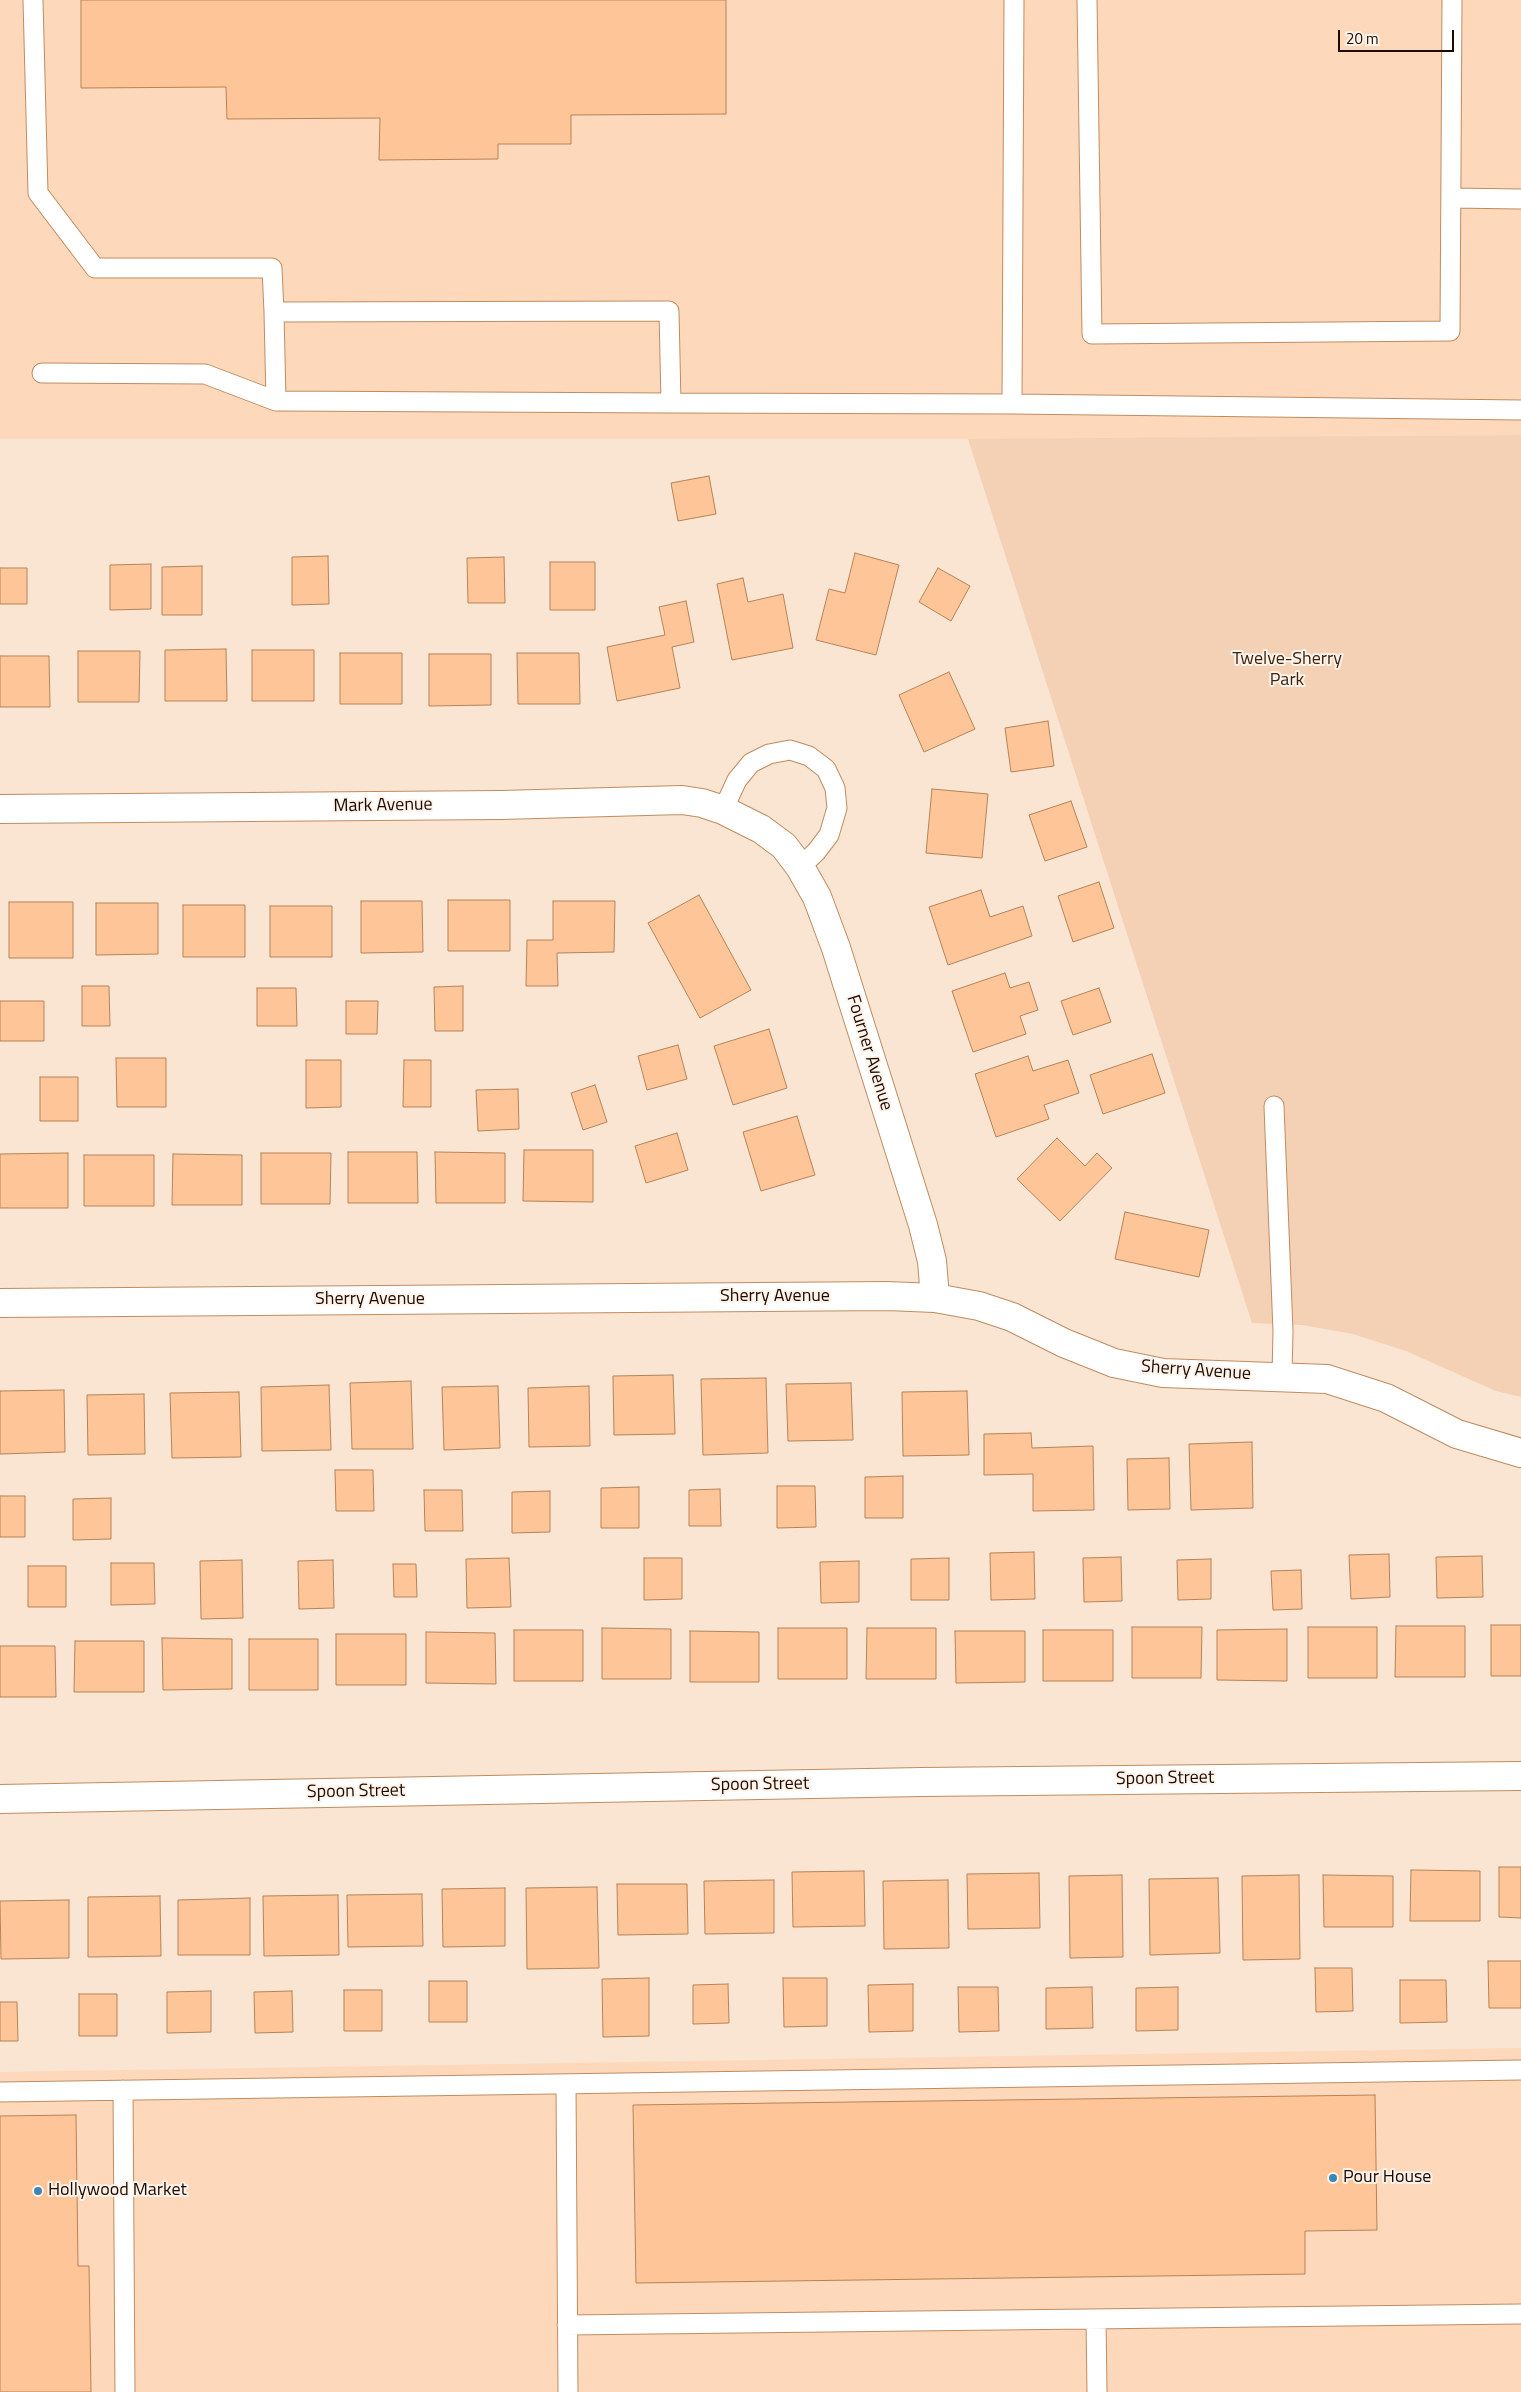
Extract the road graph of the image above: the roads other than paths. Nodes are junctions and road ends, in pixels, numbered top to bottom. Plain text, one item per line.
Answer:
1 (33, 0) edge
2 (1014, 0) edge
3 (1087, 0) edge
4 (1452, 0) edge
5 (1452, 198) junction
6 (1521, 199) edge
7 (274, 312) junction
8 (42, 373) dead end
9 (276, 401) junction
10 (671, 403) junction
11 (1012, 404) junction
12 (1521, 410) edge
13 (0, 809) edge
14 (723, 810) junction
15 (761, 829) joint
16 (800, 867) junction
17 (1274, 1106) dead end
18 (936, 1298) junction
19 (0, 1303) edge
20 (1282, 1376) junction
21 (1521, 1453) edge
22 (1521, 1776) edge
23 (0, 1799) edge
24 (1521, 2070) edge
25 (566, 2084) junction
26 (123, 2090) junction
27 (0, 2092) edge
28 (1521, 2314) edge
29 (1096, 2319) junction
30 (567, 2325) junction
31 (125, 2392) edge
32 (568, 2392) edge
33 (1097, 2392) edge

1 - 7 lane
2 - 11 lane
3 - 5 lane
4 - 5 lane
5 - 6 lane
7 - 9 lane
7 - 10 lane
8 - 9 lane
9 - 10 lane
10 - 11 lane
11 - 12 lane
13 - 14 street, Mark Avenue
14 - 15 street, Mark Avenue
14 - 16 lane
15 - 16 street, Fourner Avenue
16 - 18 street, Fourner Avenue
17 - 20 lane
18 - 19 street, Sherry Avenue
18 - 20 street, Sherry Avenue
20 - 21 street, Sherry Avenue
22 - 23 street, Spoon Street
24 - 25 lane
25 - 26 lane
25 - 30 lane
26 - 27 lane
26 - 31 lane
28 - 29 lane
29 - 30 lane
29 - 33 lane
30 - 32 lane

